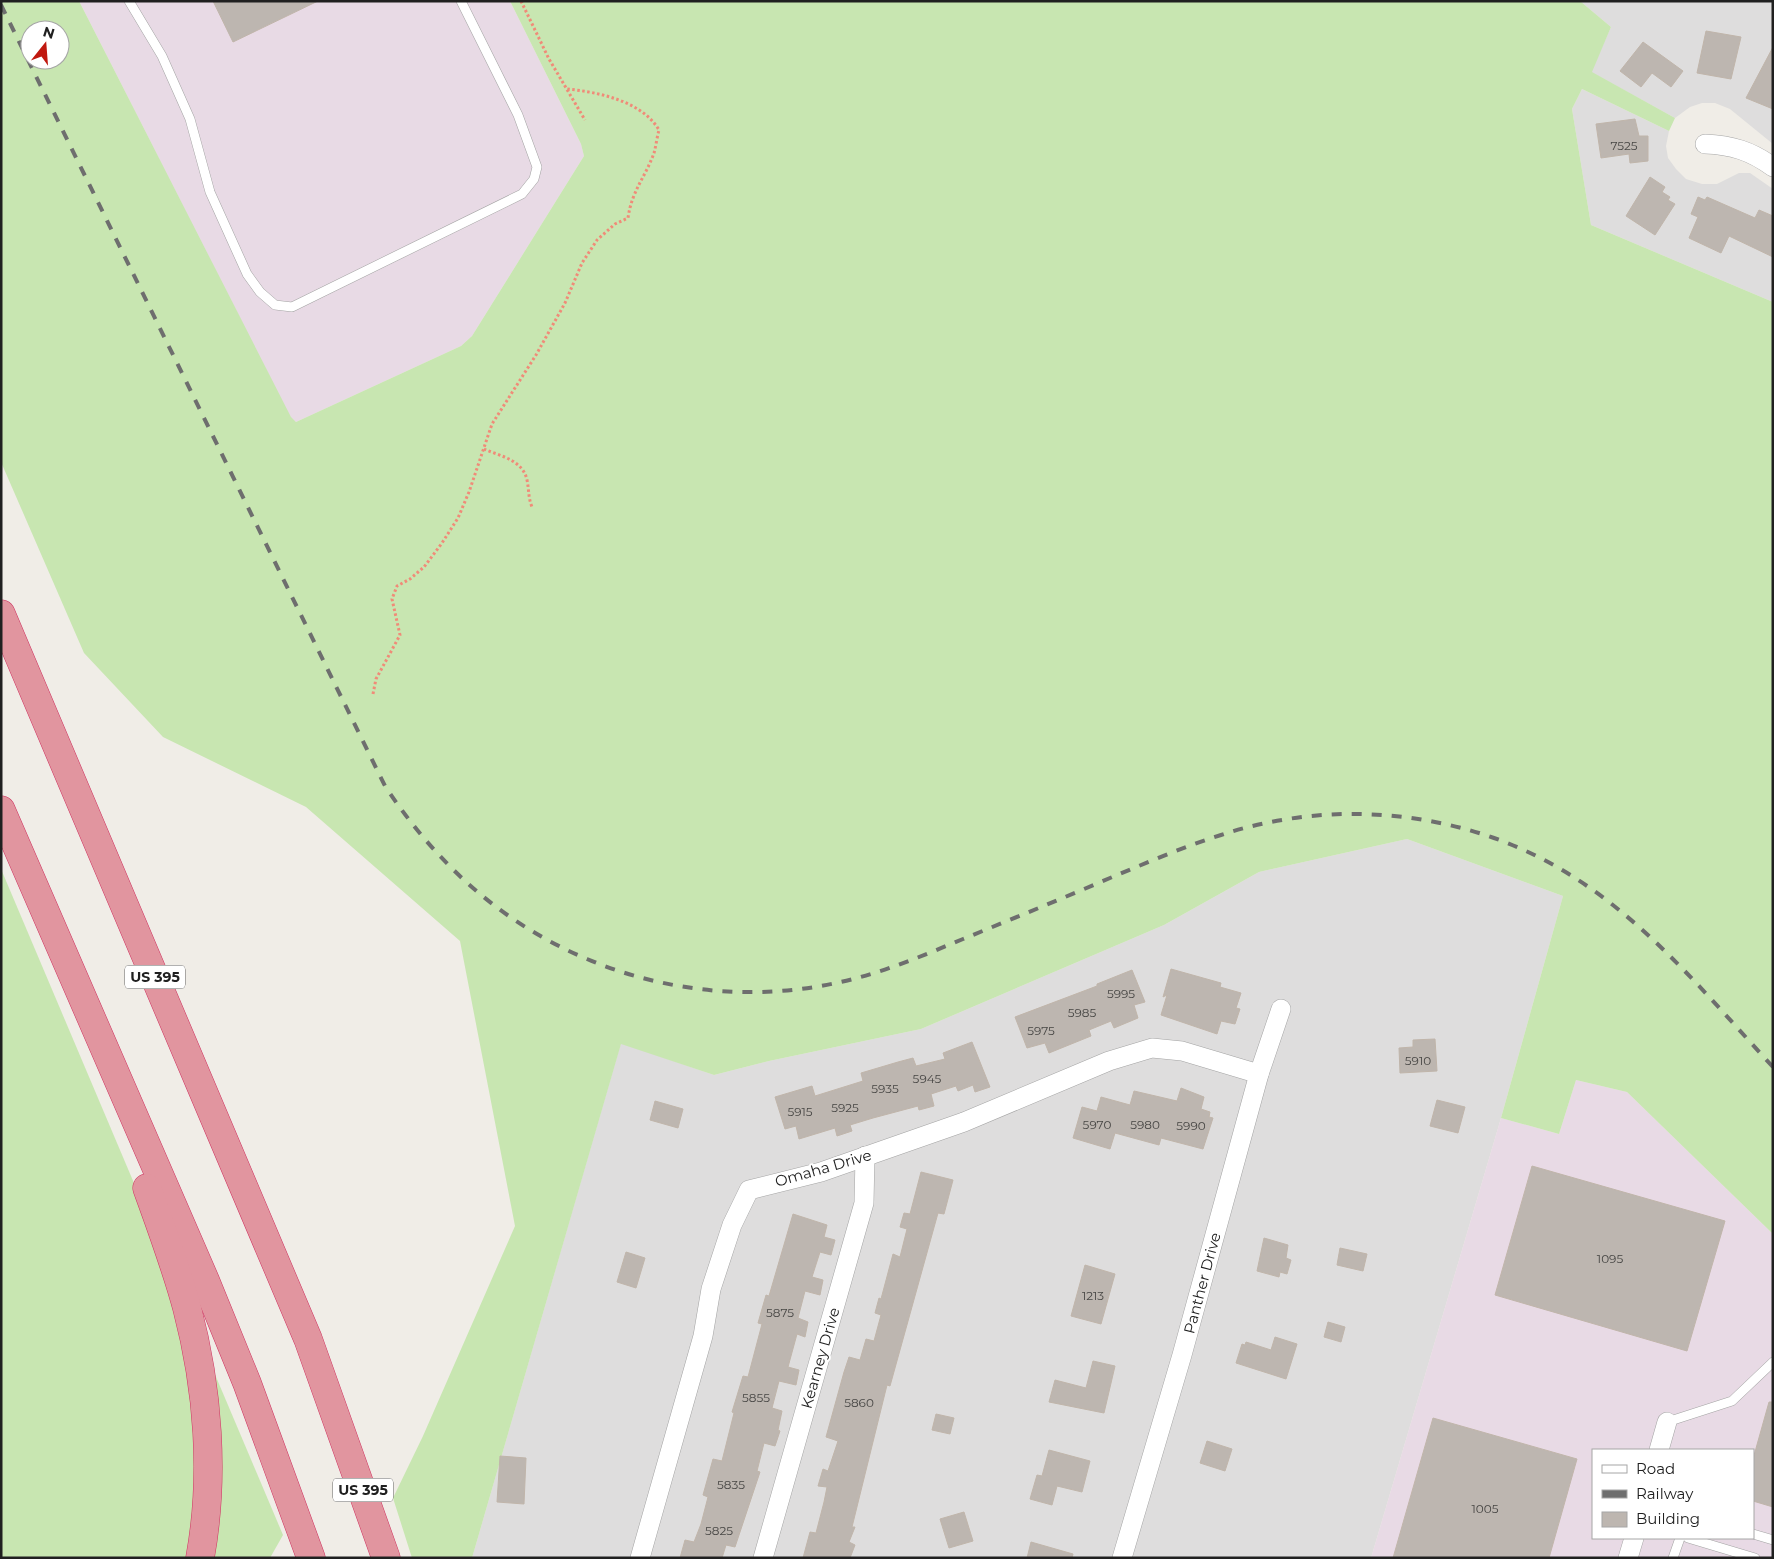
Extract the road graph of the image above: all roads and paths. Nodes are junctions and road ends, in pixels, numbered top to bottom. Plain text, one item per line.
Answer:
1 (129, 1) edge
2 (461, 1) edge
3 (521, 1) edge
4 (567, 89) junction
5 (585, 120) dead end
6 (1705, 144) dead end
7 (1773, 167) edge
8 (484, 449) junction
9 (532, 507) dead end
10 (1, 614) edge
11 (373, 694) dead end
12 (1, 810) edge
13 (82, 1000) junction
14 (1281, 1009) dead end
15 (1259, 1074) junction
16 (866, 1156) junction
17 (1773, 1362) edge
18 (1667, 1422) joint
19 (1659, 1449) edge
20 (1754, 1534) edge
21 (1634, 1539) edge
22 (1680, 1539) edge
23 (1691, 1539) edge
24 (1773, 1540) edge
25 (200, 1558) edge
26 (311, 1558) edge
27 (386, 1558) edge
28 (640, 1558) edge
29 (763, 1558) edge
30 (1122, 1558) edge
31 (1628, 1558) edge
32 (1673, 1558) edge
33 (1754, 1558) edge

1 - 2 lane
3 - 4 path
4 - 5 path
4 - 8 path
6 - 7 street
8 - 9 path
8 - 11 path
10 - 27 highway, US 395
12 - 13 highway
13 - 25 highway
13 - 26 highway
14 - 15 street, Panther Drive
15 - 16 street, Omaha Drive
15 - 30 street, Panther Drive
16 - 28 street, Omaha Drive
16 - 29 street, Kearney Drive
17 - 18 lane
18 - 19 street
20 - 24 lane
21 - 31 street
22 - 32 lane
23 - 33 lane

